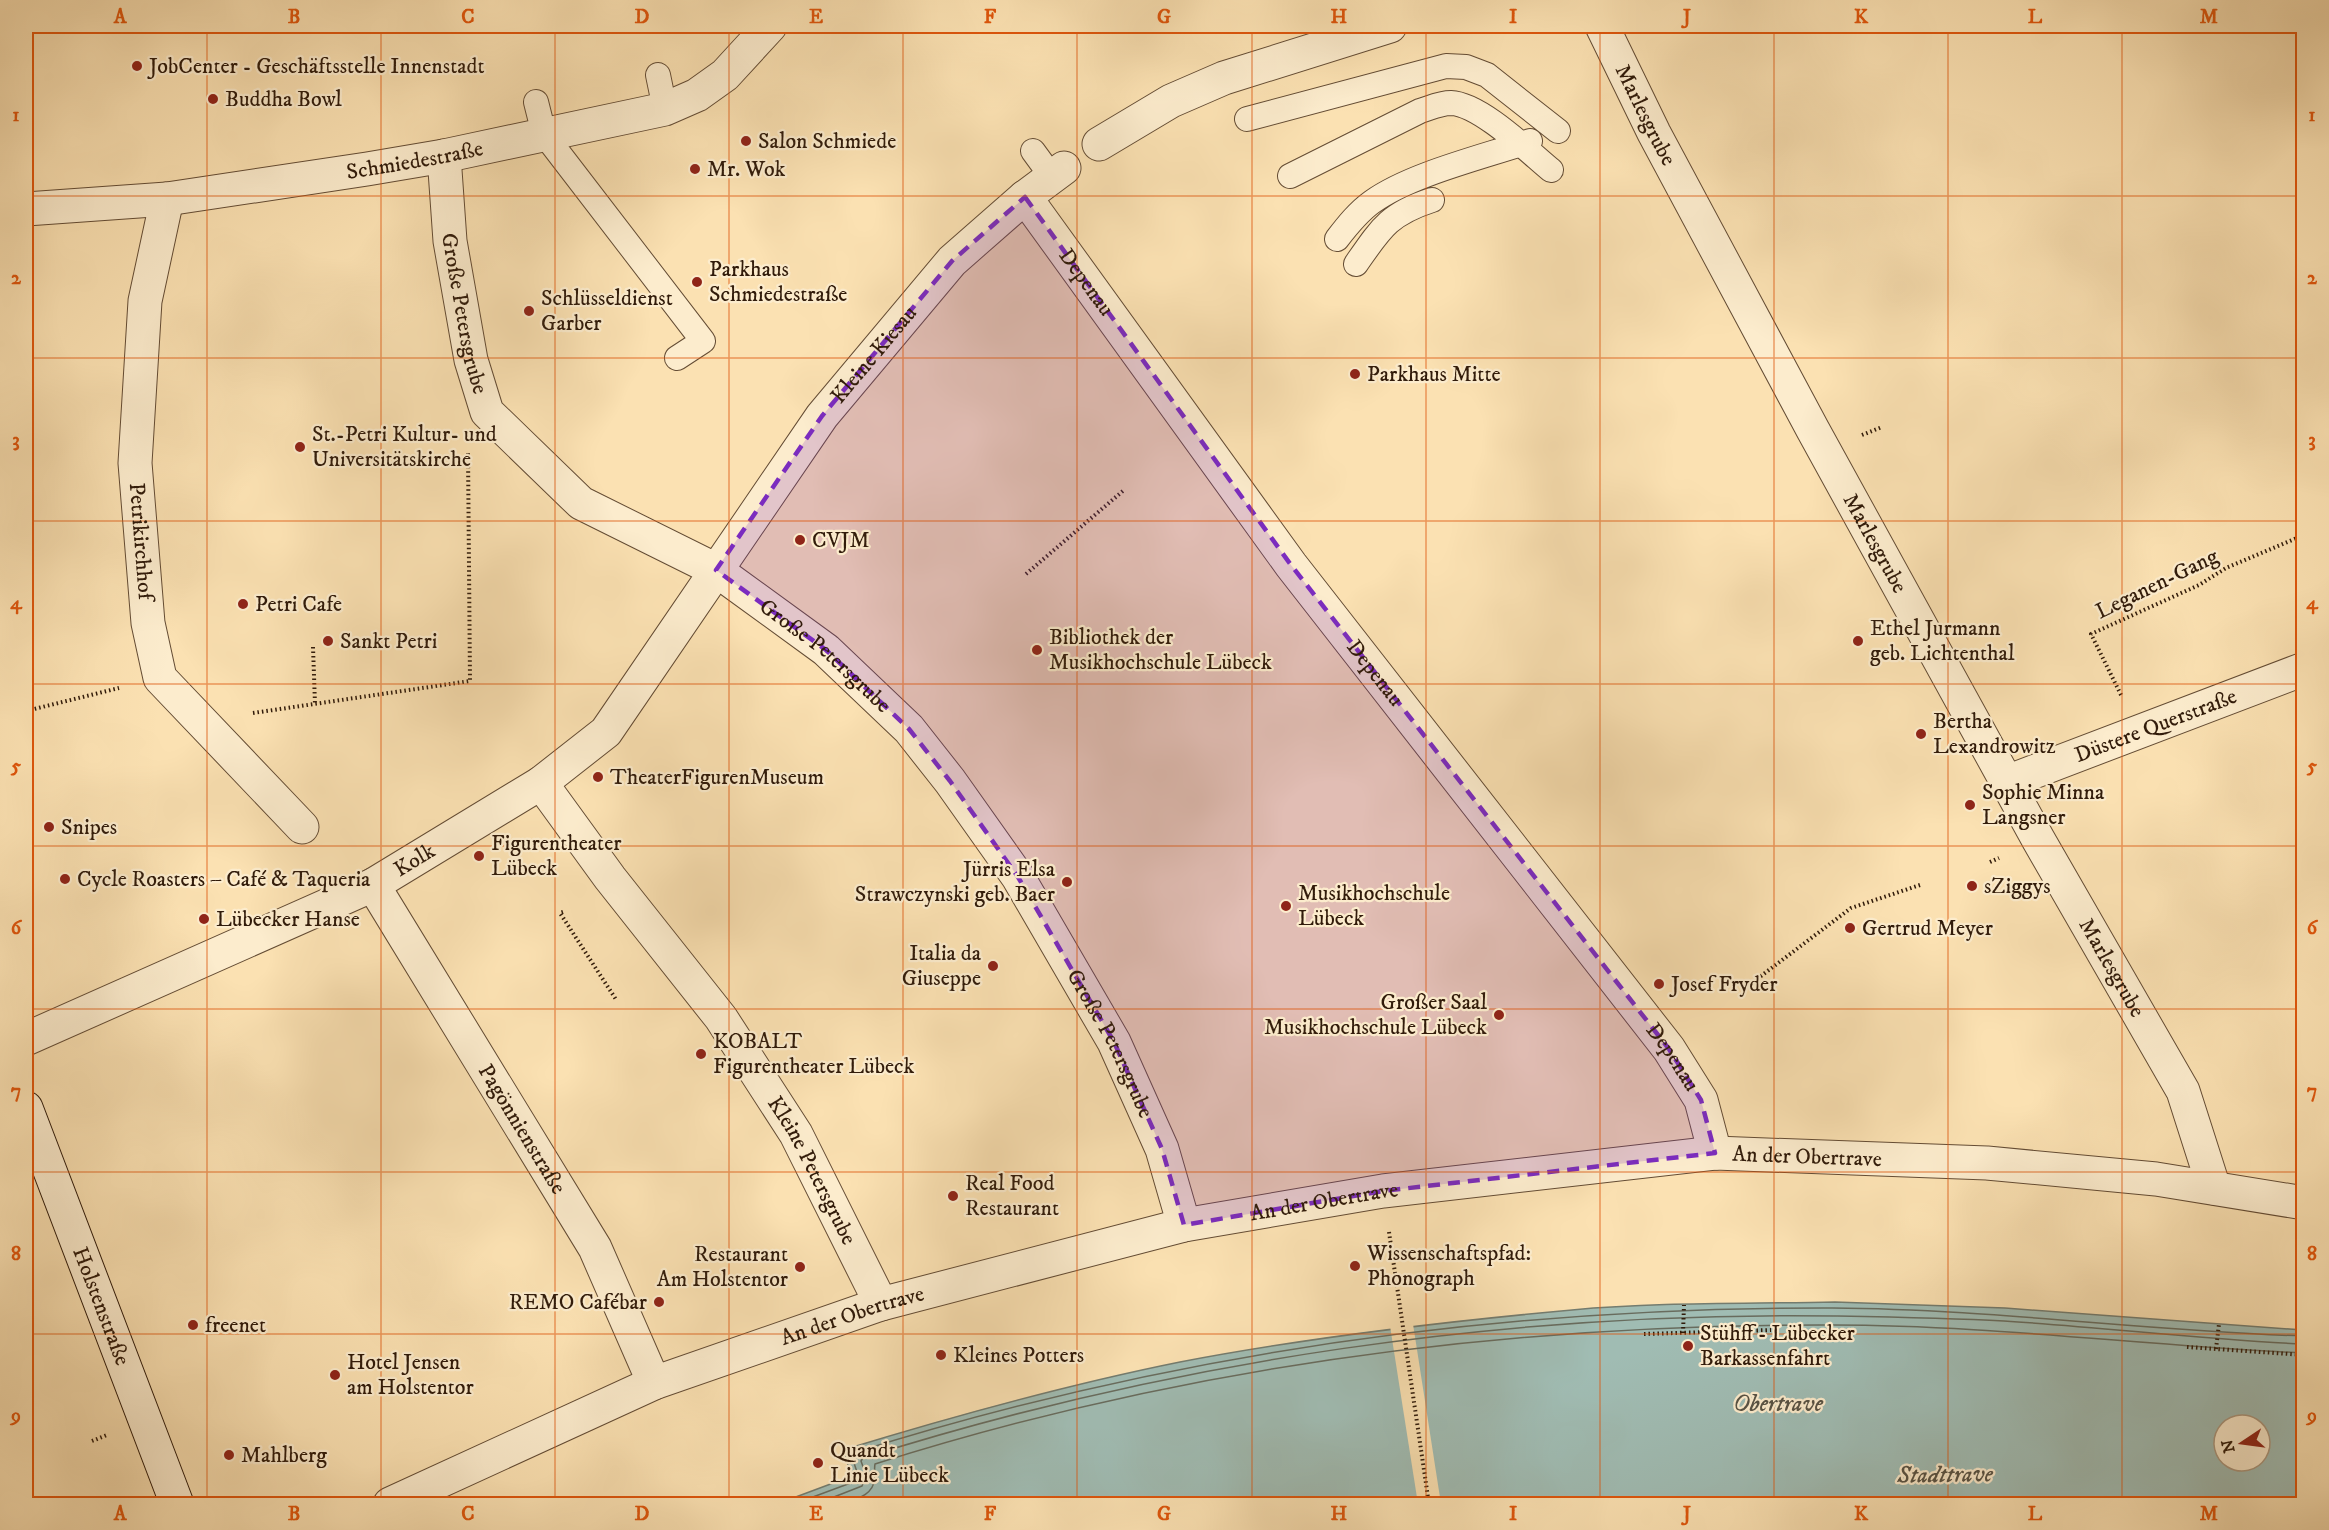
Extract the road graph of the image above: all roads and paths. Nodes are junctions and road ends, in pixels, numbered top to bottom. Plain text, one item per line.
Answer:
1 (770, 26) edge
2 (1390, 26) edge
3 (1602, 26) edge
4 (658, 75) dead end
5 (536, 102) dead end
6 (665, 109) junction
7 (1246, 119) dead end
8 (544, 134) junction
9 (1099, 144) dead end
10 (1520, 144) junction
11 (1033, 151) dead end
12 (444, 156) junction
13 (1551, 170) dead end
14 (1058, 173) joint
15 (1290, 176) dead end
16 (1024, 197) junction
17 (167, 199) junction
18 (1432, 200) dead end
19 (26, 209) edge
20 (1337, 238) dead end
21 (1356, 264) dead end
22 (677, 358) dead end
23 (487, 412) junction
24 (1124, 490) dead end
25 (2304, 535) edge
26 (716, 570) junction
27 (1026, 574) dead end
28 (313, 648) dead end
29 (2304, 669) edge
30 (160, 678) junction
31 (315, 704) junction
32 (26, 711) edge
33 (201, 721) junction
34 (2139, 730) junction
35 (2007, 782) junction
36 (542, 783) junction
37 (302, 827) dead end
38 (373, 885) junction
39 (1920, 885) dead end
40 (563, 912) dead end
41 (1757, 980) dead end
42 (617, 1001) dead end
43 (26, 1039) edge
44 (26, 1108) edge
45 (1716, 1153) junction
46 (2214, 1188) junction
47 (1383, 1191) junction
48 (2304, 1203) edge
49 (1184, 1225) junction
50 (881, 1304) junction
51 (1684, 1305) dead end
52 (2219, 1324) dead end
53 (1771, 1330) dead end
54 (1683, 1333) junction
55 (1644, 1334) dead end
56 (2187, 1347) dead end
57 (2216, 1349) junction
58 (2304, 1355) edge
59 (654, 1383) junction
60 (108, 1434) dead end
61 (92, 1441) dead end
62 (177, 1504) edge
63 (390, 1504) edge
64 (1429, 1504) edge

1 - 6 street, Schmiedestraße
2 - 9 street
3 - 35 street, Marlesgrube
4 - 6 lane
5 - 8 lane
6 - 8 street, Schmiedestraße
7 - 10 lane
8 - 12 street, Schmiedestraße
8 - 22 lane
10 - 13 lane
10 - 15 lane
10 - 20 lane
11 - 14 lane
12 - 17 street, Schmiedestraße
12 - 23 street, Große Petersgrube
14 - 16 street, Kleine Kiesau
16 - 26 street, Kleine Kiesau
16 - 45 street, Depenau
17 - 19 street, Schmiedestraße
17 - 30 street, Petrikirchhof
18 - 21 lane
23 - 26 street, Große Petersgrube
23 - 31 path
24 - 27 path
25 - 34 path, Leganen-Gang
26 - 36 street, Kolk
26 - 49 street, Große Petersgrube
28 - 31 path
29 - 34 street, Düstere Querstraße
30 - 32 path
30 - 33 street
31 - 33 path
33 - 37 street
34 - 35 street, Düstere Querstraße
35 - 46 street, Marlesgrube
36 - 38 street, Kolk
36 - 50 street, Kleine Petersgrube
38 - 43 street, Kolk
38 - 59 street, Pagönnienstraße
39 - 41 path
40 - 42 path
44 - 62 street, Holstenstraße
45 - 46 street, An der Obertrave
45 - 47 street, An der Obertrave
46 - 48 street, An der Obertrave
47 - 49 street, An der Obertrave
47 - 64 path
49 - 50 street, An der Obertrave
50 - 59 street, An der Obertrave
51 - 54 path
52 - 57 path
53 - 54 path
54 - 55 path
56 - 57 path
57 - 58 path
59 - 63 street, An der Obertrave
60 - 61 path

